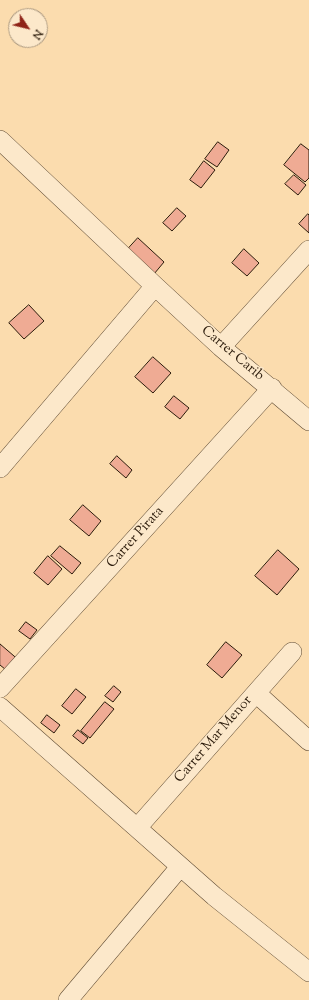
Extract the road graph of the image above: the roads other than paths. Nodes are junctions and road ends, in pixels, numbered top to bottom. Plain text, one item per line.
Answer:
1 (0, 140) edge
2 (309, 250) edge
3 (155, 286) junction
4 (222, 347) junction
5 (272, 388) junction
6 (309, 421) edge
7 (0, 468) edge
8 (292, 652) dead end
9 (0, 688) edge
10 (256, 693) junction
11 (0, 707) edge
12 (309, 741) edge
13 (137, 828) junction
14 (180, 867) junction
15 (309, 972) edge
16 (68, 1000) edge

1 - 3 street, Carrer Carib
2 - 4 street
3 - 4 street, Carrer Carib
3 - 7 street
4 - 5 street, Carrer Carib
5 - 6 street, Carrer Carib
5 - 9 street, Carrer Pirata
8 - 10 street, Carrer Mar Menor
10 - 12 street
10 - 13 street, Carrer Mar Menor
11 - 13 street
13 - 14 street
14 - 15 street
14 - 16 street

